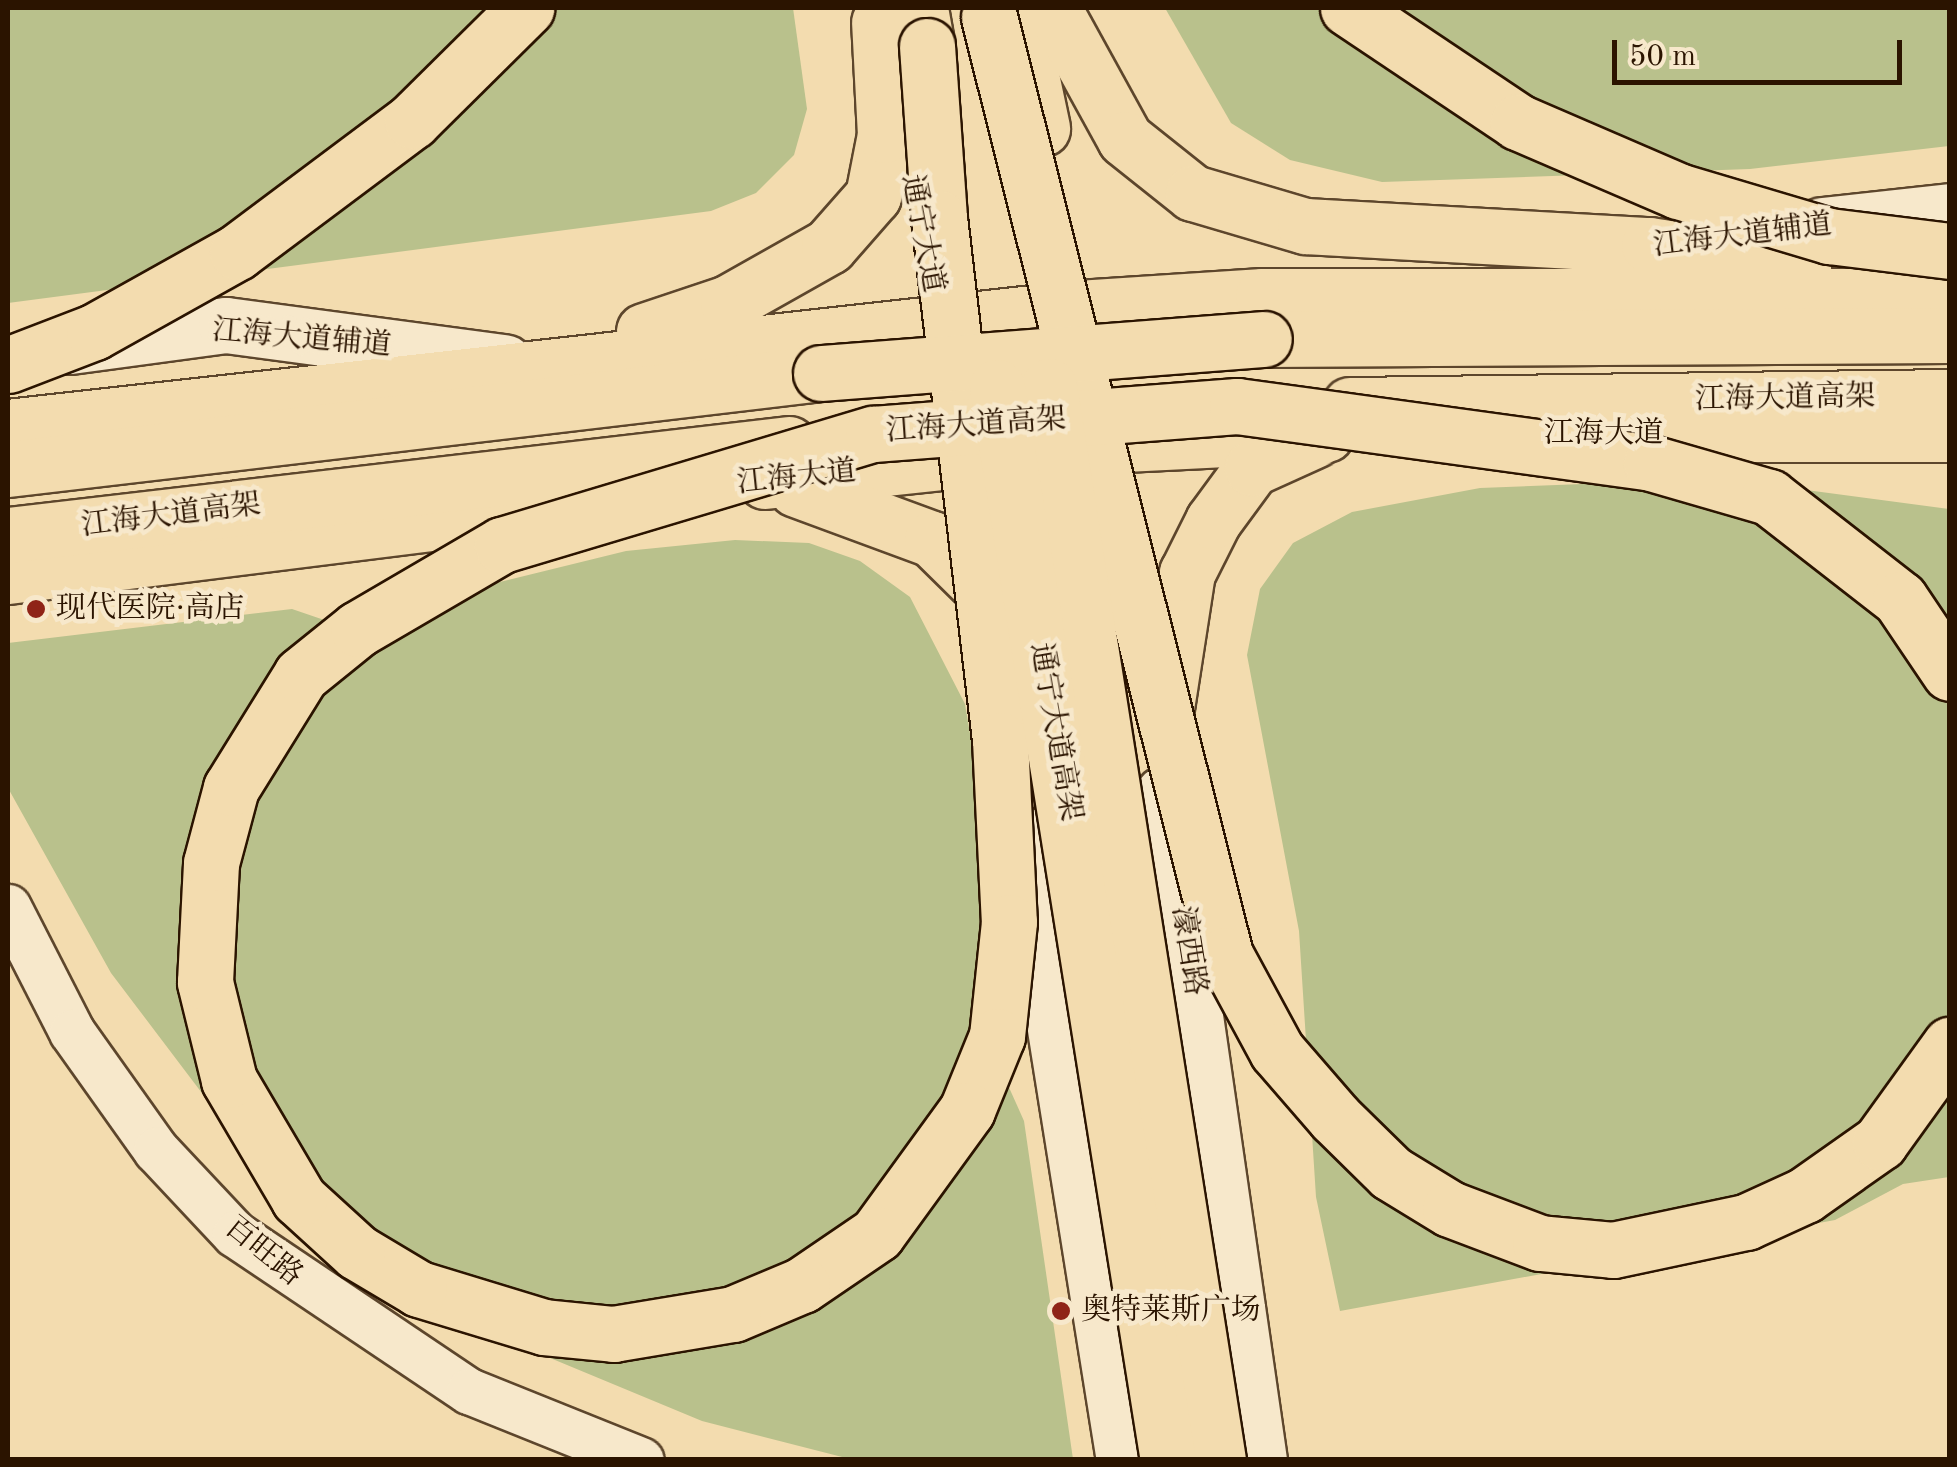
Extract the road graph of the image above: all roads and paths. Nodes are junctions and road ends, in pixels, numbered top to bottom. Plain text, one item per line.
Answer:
1 (526, 8) edge
2 (1052, 8) edge
3 (1348, 8) edge
4 (998, 11) edge
5 (900, 21) edge
6 (1950, 211) edge
7 (1648, 244) junction
8 (1950, 251) edge
9 (1950, 293) edge
10 (1548, 296) junction
11 (1078, 308) junction
12 (938, 322) junction
13 (1950, 335) edge
14 (8, 354) edge
15 (8, 365) edge
16 (538, 366) junction
17 (1950, 397) edge
18 (1237, 406) junction
19 (8, 427) edge
20 (873, 434) junction
21 (1336, 434) junction
22 (1950, 434) edge
23 (1104, 444) junction
24 (964, 462) junction
25 (8, 469) edge
26 (753, 482) junction
27 (8, 535) edge
28 (8, 576) edge
29 (985, 591) junction
30 (1950, 673) edge
31 (1160, 770) junction
32 (8, 908) edge
33 (1950, 1044) edge
34 (641, 1460) edge
35 (1124, 1460) edge
36 (1168, 1460) edge
37 (1218, 1460) edge
38 (1259, 1460) edge

1 - 15 main road, bridge
2 - 7 main road
3 - 8 main road, bridge
4 - 11 main road
4 - 33 main road, bridge
4 - 37 main road, 通宁大道高架, bridge
5 - 12 main road, 通宁大道
5 - 16 main road
5 - 20 main road, bridge
5 - 36 main road, 通宁大道高架, bridge
6 - 7 main road, 江海大道辅道
7 - 9 main road
7 - 10 main road, 江海大道辅道
9 - 10 main road
10 - 11 main road
11 - 12 main road
11 - 23 main road
12 - 16 main road
12 - 24 main road, 通宁大道
13 - 25 main road, 江海大道高架, bridge
14 - 16 main road, 江海大道辅道
16 - 19 main road
17 - 18 main road, 江海大道高架, bridge
18 - 20 main road, 江海大道高架, bridge
18 - 30 main road, bridge
20 - 27 main road, 江海大道高架, bridge
21 - 22 main road, 江海大道
21 - 23 main road, 江海大道
21 - 31 main road
23 - 24 main road, 江海大道
23 - 31 main road, 濠西路
24 - 26 main road, 江海大道
24 - 29 main road
26 - 28 main road, 江海大道
26 - 29 main road
29 - 35 main road
31 - 38 main road, 濠西路
32 - 34 street, 百旺路

